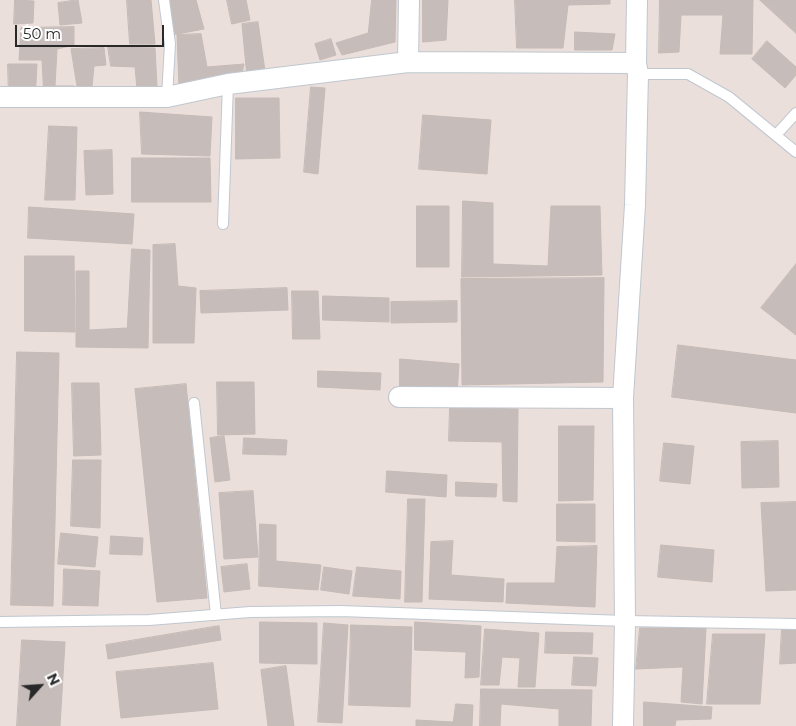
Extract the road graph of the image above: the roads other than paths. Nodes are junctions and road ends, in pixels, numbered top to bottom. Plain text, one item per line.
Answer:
1 (164, 0) edge
2 (409, 0) edge
3 (637, 0) edge
4 (408, 62) junction
5 (637, 69) junction
6 (228, 84) junction
7 (0, 97) edge
8 (167, 97) junction
9 (796, 113) edge
10 (776, 135) junction
11 (796, 152) edge
12 (223, 224) dead end
13 (399, 397) dead end
14 (624, 398) junction
15 (194, 403) dead end
16 (216, 615) junction
17 (625, 621) junction
18 (0, 622) edge
19 (796, 624) edge
20 (623, 726) edge

1 - 8 lane
2 - 4 street
3 - 5 street
4 - 5 street
4 - 6 street
5 - 10 lane
5 - 14 street
6 - 8 street
6 - 12 lane
7 - 8 street
9 - 10 lane
10 - 11 lane
13 - 14 street
14 - 17 street
15 - 16 lane
16 - 17 lane
16 - 18 lane
17 - 19 lane
17 - 20 street

